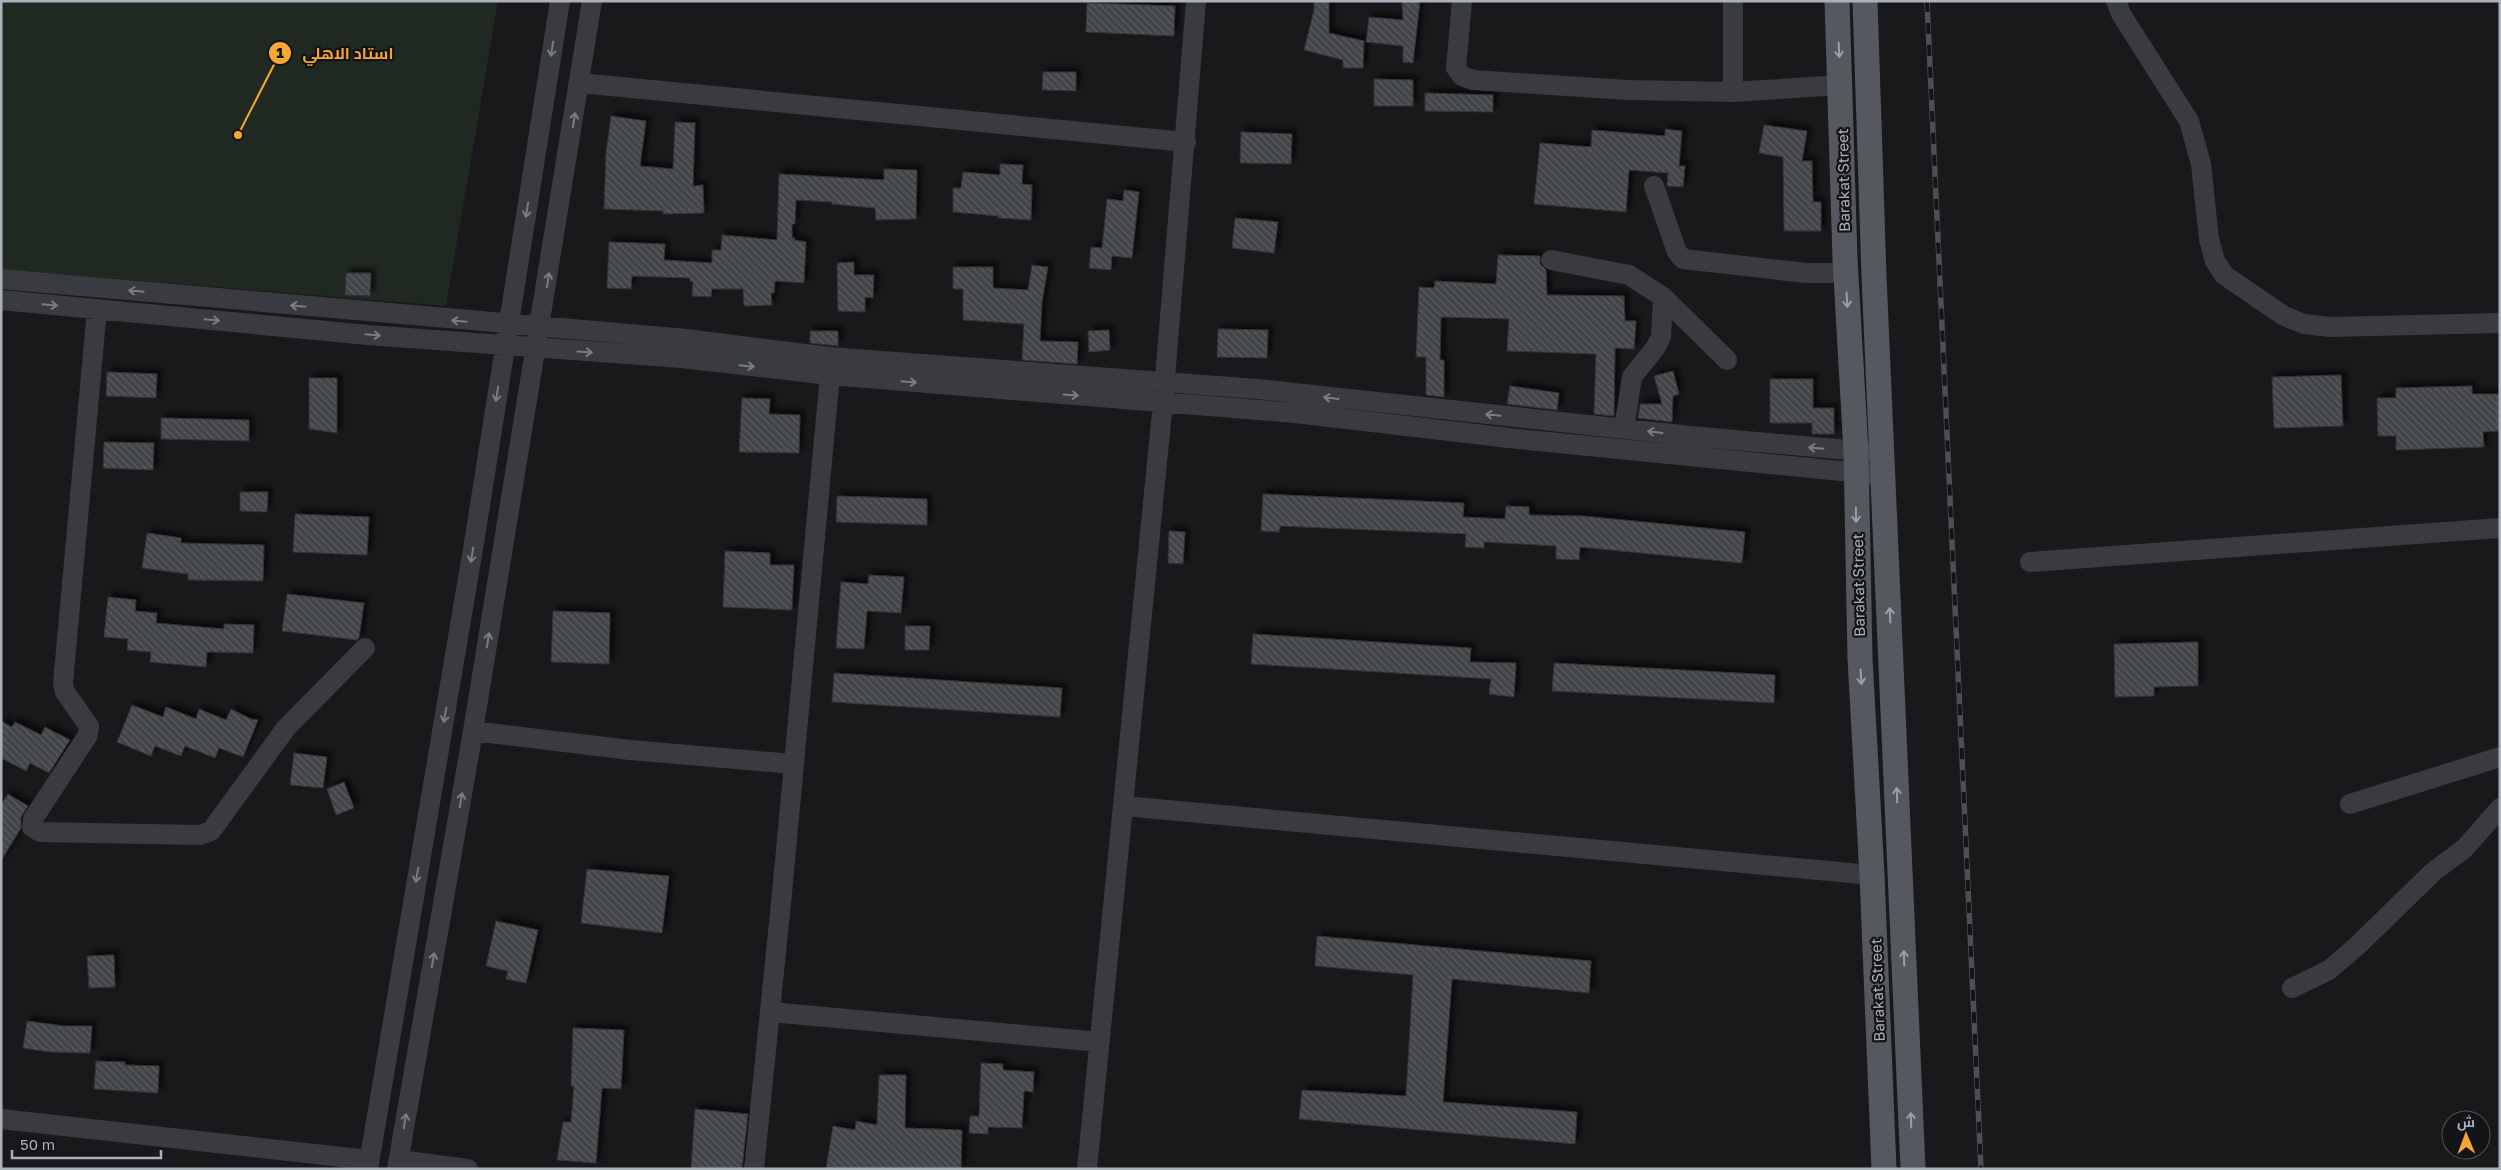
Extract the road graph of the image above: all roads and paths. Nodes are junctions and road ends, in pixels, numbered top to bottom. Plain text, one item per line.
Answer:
1 (560, 1) edge
2 (592, 1) edge
3 (1196, 1) edge
4 (1462, 1) edge
5 (1733, 1) edge
6 (1837, 1) edge
7 (1865, 1) edge
8 (2116, 1) edge
9 (580, 84) junction
10 (1841, 85) junction
11 (1733, 92) junction
12 (1186, 142) junction
13 (1654, 186) dead end
14 (1551, 260) dead end
15 (1846, 273) junction
16 (1, 279) edge
17 (1663, 297) junction
18 (1, 300) edge
19 (97, 310) junction
20 (2500, 322) edge
21 (508, 325) junction
22 (540, 328) junction
23 (504, 346) junction
24 (537, 349) junction
25 (1727, 360) dead end
26 (830, 375) junction
27 (1165, 381) junction
28 (1163, 402) junction
29 (1624, 428) junction
30 (1856, 462) junction
31 (1883, 465) junction
32 (2500, 528) edge
33 (2030, 562) dead end
34 (365, 648) dead end
35 (473, 731) junction
36 (2500, 757) edge
37 (793, 764) junction
38 (2350, 804) dead end
39 (1124, 806) junction
40 (2500, 808) edge
41 (1872, 874) junction
42 (2292, 988) dead end
43 (770, 1012) junction
44 (1100, 1042) junction
45 (1, 1120) edge
46 (398, 1164) edge
47 (368, 1165) edge
48 (468, 1169) edge
49 (754, 1169) edge
50 (1087, 1169) edge
51 (1884, 1169) edge
52 (1913, 1169) edge

1 -> 21 street
2 - 9 street
3 - 12 street
4 - 11 street
5 - 11 street
6 -> 10 main road, Barakat Street
7 - 31 main road, Barakat Street
8 - 20 street
9 - 12 street
22 -> 9 street
10 - 11 street
10 - 15 main road, Barakat Street
12 - 27 street
13 - 15 street
14 - 17 street
15 -> 30 main road, Barakat Street
21 -> 16 street
17 - 25 street
17 - 29 street
18 -> 19 street
19 -> 23 street
19 - 34 street
21 - 22 street
21 - 23 street
22 - 24 street
22 - 27 street
23 - 24 street
23 -> 47 street
24 -> 26 street
35 -> 24 street
26 -> 28 street
26 - 37 street
27 - 28 street
29 -> 27 street
28 - 30 street
28 - 39 street
30 -> 29 street
30 - 31 street
30 -> 41 main road, Barakat Street
52 -> 31 main road, Barakat Street
32 - 33 street
35 - 37 street
46 -> 35 street
36 - 38 street
37 - 43 street
39 - 41 street
39 - 44 street
40 - 42 street
41 - 51 main road, Barakat Street
43 - 44 street
43 - 49 street
44 - 50 street
45 - 47 street
46 - 48 street

